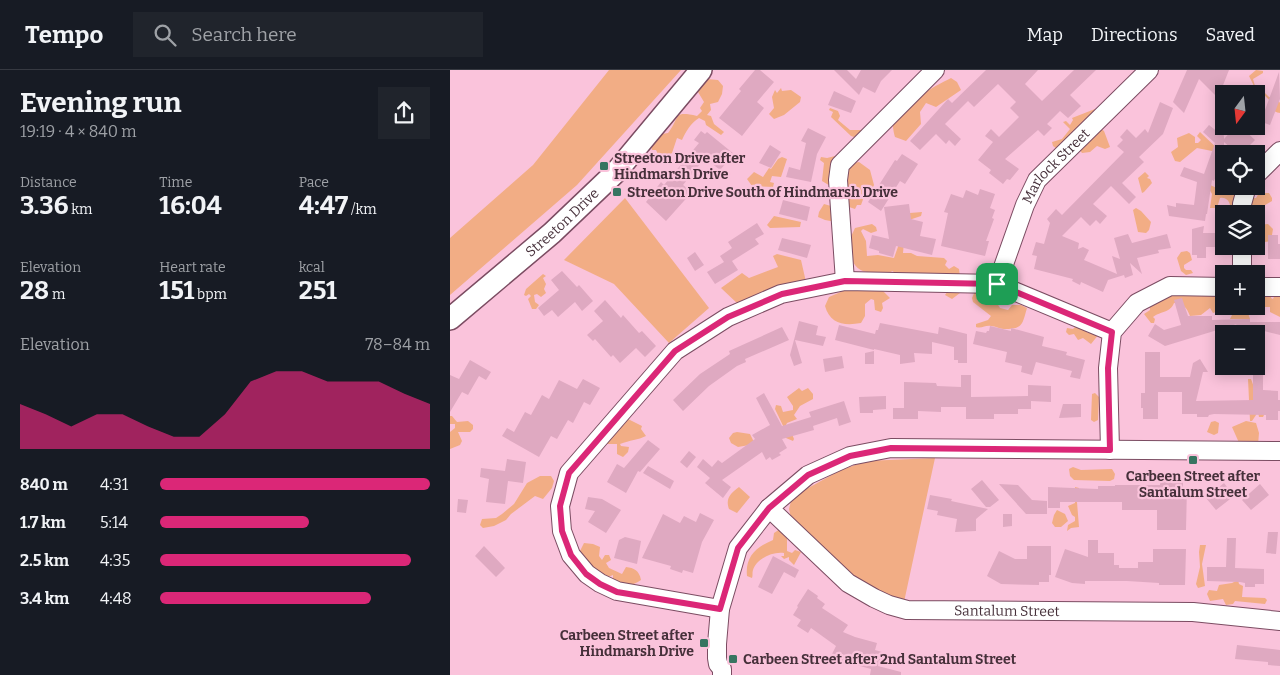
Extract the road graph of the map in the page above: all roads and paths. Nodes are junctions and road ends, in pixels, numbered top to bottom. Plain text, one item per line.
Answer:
1 (701, 70) edge
2 (935, 70) edge
3 (1149, 70) edge
4 (1280, 152) edge
5 (1265, 167) edge
6 (845, 281) junction
7 (997, 284) junction
8 (1215, 287) edge
9 (1265, 287) edge
10 (1280, 287) edge
11 (450, 319) edge
12 (1112, 332) junction
13 (1110, 450) junction
14 (1280, 452) edge
15 (769, 508) junction
16 (720, 609) junction
17 (1280, 621) edge
18 (718, 671) edge

1 - 11 main road, Streeton Drive
2 - 6 street
3 - 7 street, Marlock Street
4 - 5 street
6 - 7 street
6 - 16 street
7 - 12 street
8 - 12 street
9 - 10 street
12 - 13 street
13 - 14 street
13 - 15 street
15 - 16 street
15 - 17 street, Santalum Street
16 - 18 street

